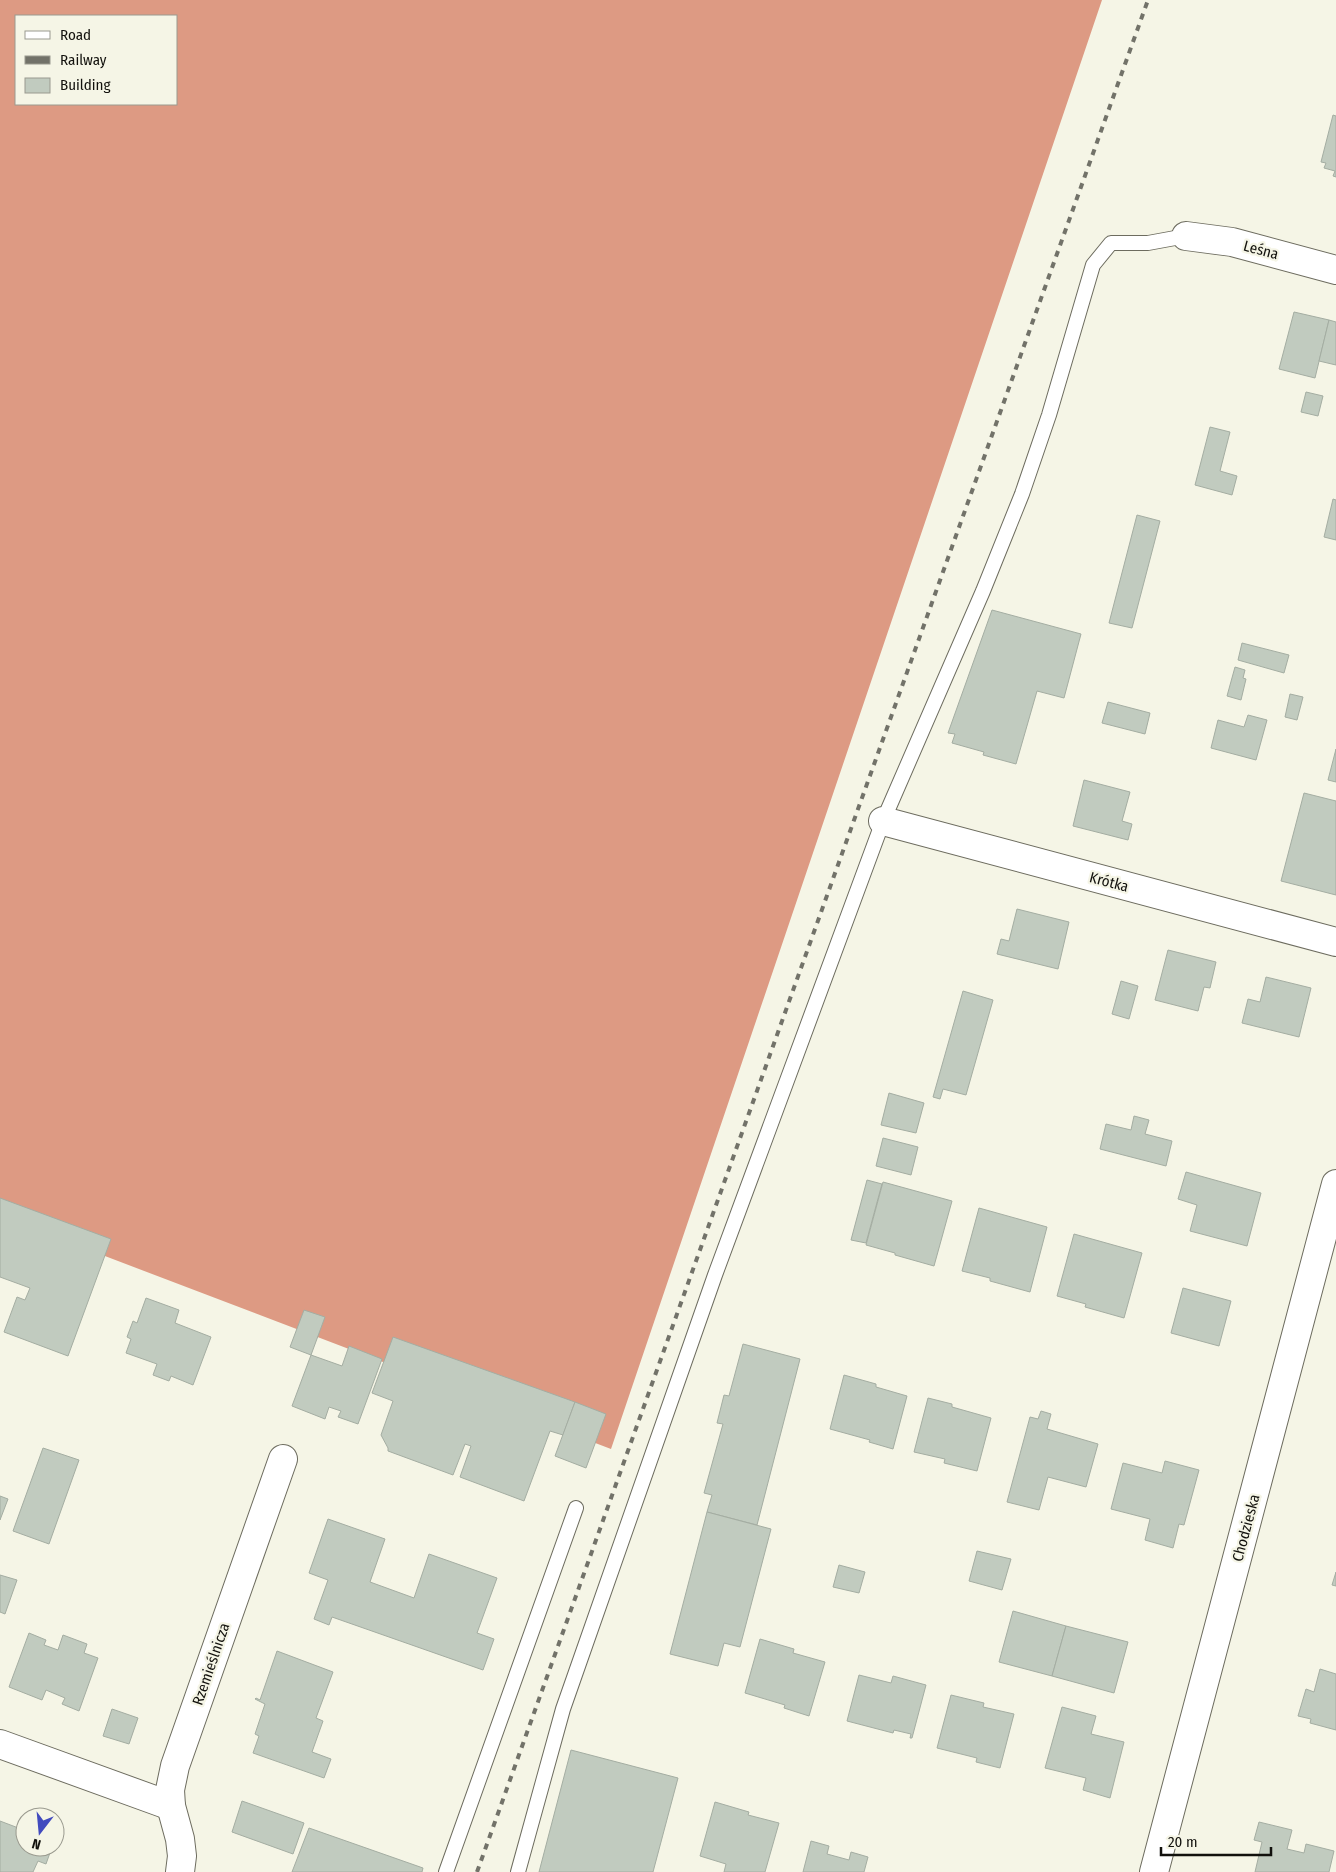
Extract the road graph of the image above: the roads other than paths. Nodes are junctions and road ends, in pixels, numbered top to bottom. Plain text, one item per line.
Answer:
1 (1186, 236) joint
2 (1336, 270) edge
3 (883, 821) junction
4 (1336, 942) edge
5 (1336, 1184) edge
6 (283, 1459) dead end
7 (576, 1508) dead end
8 (0, 1744) edge
9 (171, 1806) junction
10 (180, 1872) edge
11 (446, 1872) edge
12 (518, 1872) edge
13 (1154, 1872) edge

1 - 2 street, Leśna
1 - 3 lane
3 - 4 street, Krótka
3 - 12 lane
5 - 13 street, Chodzieska
6 - 9 street, Rzemieślnicza
7 - 11 lane
8 - 9 street
9 - 10 street, Rzemieślnicza

